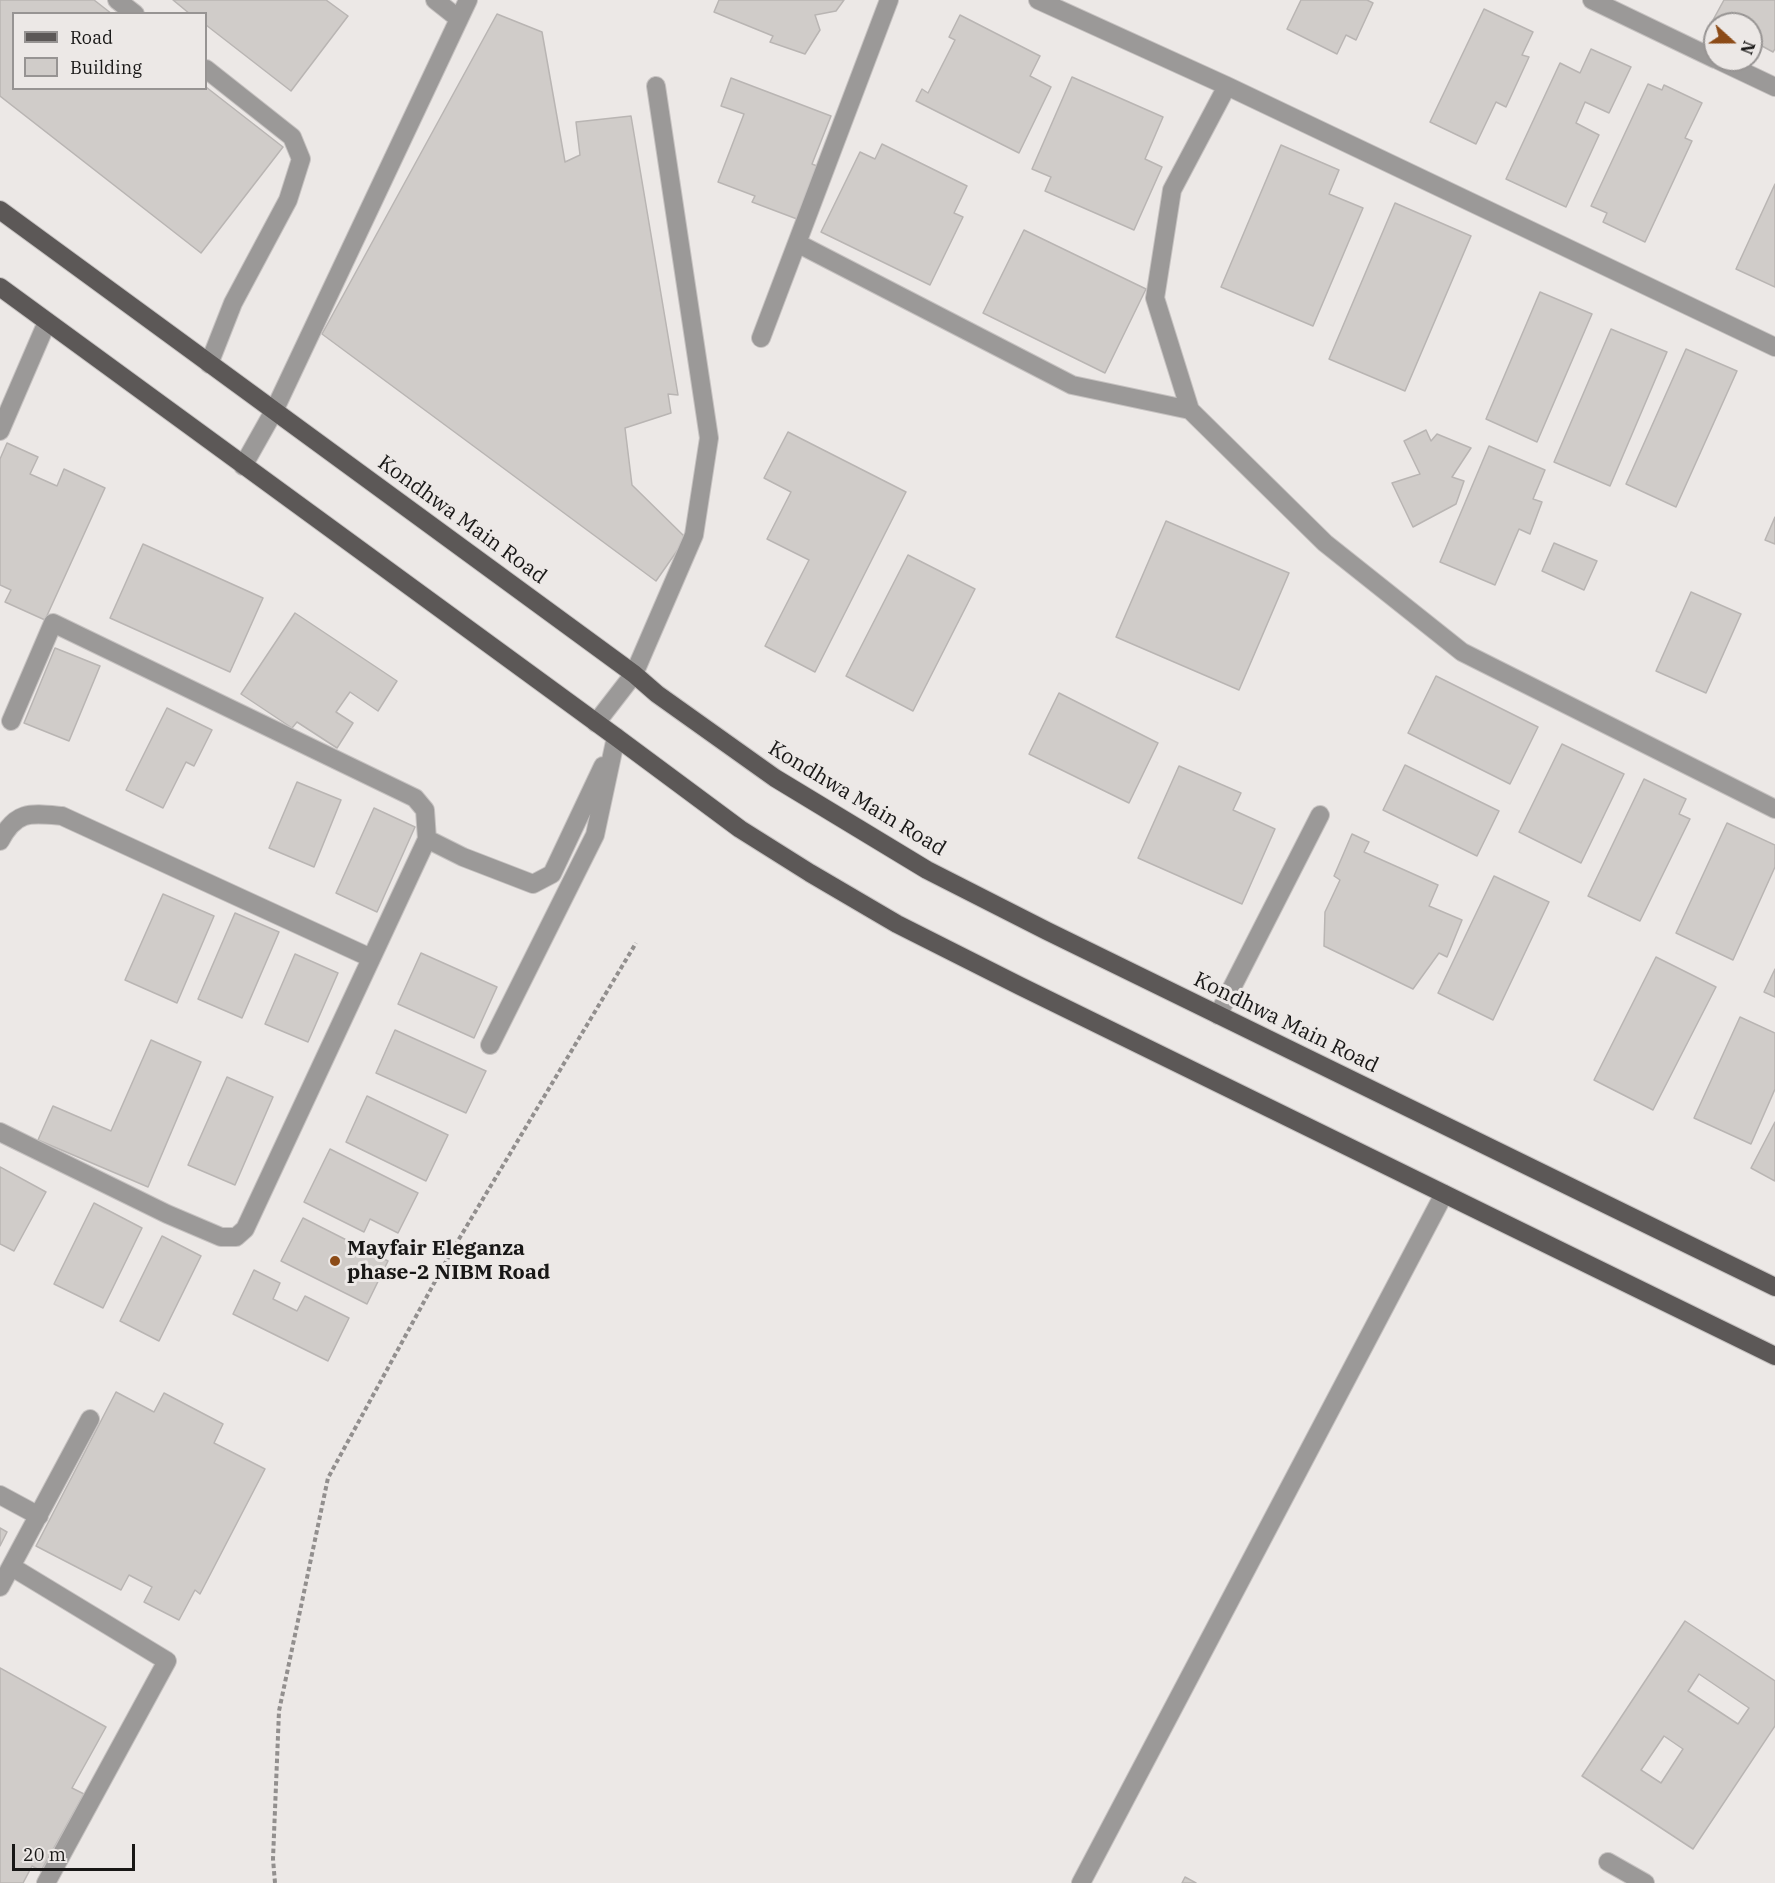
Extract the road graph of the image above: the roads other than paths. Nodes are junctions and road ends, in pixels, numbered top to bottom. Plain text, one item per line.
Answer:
1 (117, 0) edge
2 (435, 0) edge
3 (468, 0) edge
4 (889, 0) edge
5 (1038, 0) edge
6 (1592, 0) edge
7 (132, 12) edge
8 (459, 19) junction
9 (1703, 53) edge
10 (207, 70) edge
11 (1743, 72) edge
12 (656, 86) dead end
13 (1227, 86) junction
14 (1775, 87) edge
15 (0, 210) edge
16 (797, 243) junction
17 (0, 287) edge
18 (47, 322) junction
19 (761, 338) dead end
20 (1775, 347) edge
21 (209, 364) junction
22 (1190, 410) junction
23 (274, 411) junction
24 (0, 431) edge
25 (243, 466) junction
26 (634, 674) junction
27 (11, 721) dead end
28 (596, 723) junction
29 (616, 737) junction
30 (1775, 809) edge
31 (1320, 815) dead end
32 (427, 839) junction
33 (0, 842) edge
34 (371, 958) junction
35 (1218, 1015) junction
36 (490, 1045) dead end
37 (0, 1132) edge
38 (1444, 1194) junction
39 (1775, 1287) edge
40 (1775, 1356) edge
41 (90, 1419) dead end
42 (0, 1496) edge
43 (39, 1516) junction
44 (12, 1567) junction
45 (0, 1587) edge
46 (1608, 1862) dead end
47 (46, 1883) edge
48 (1081, 1883) edge
49 (1645, 1883) edge

1 - 7 street
2 - 8 street
3 - 8 street
4 - 16 street
5 - 13 street
6 - 9 street
8 - 23 street
10 - 21 street
11 - 14 street
12 - 26 street
13 - 20 street
13 - 22 street
15 - 21 main road, Kondhwa Main Road
16 - 19 street
16 - 22 street
17 - 18 main road
18 - 24 street
18 - 25 main road
21 - 23 main road, Kondhwa Main Road
22 - 30 street
23 - 25 street
23 - 26 main road, Kondhwa Main Road
25 - 28 main road
26 - 28 street
26 - 35 main road, Kondhwa Main Road
27 - 32 street
28 - 29 main road
29 - 32 street
29 - 36 street
29 - 38 main road
31 - 35 street
32 - 34 street
33 - 34 street
34 - 37 street
35 - 39 main road, Kondhwa Main Road
38 - 40 main road
38 - 48 street
41 - 43 street
42 - 43 street
43 - 44 street
44 - 45 street
44 - 47 street
46 - 49 street

